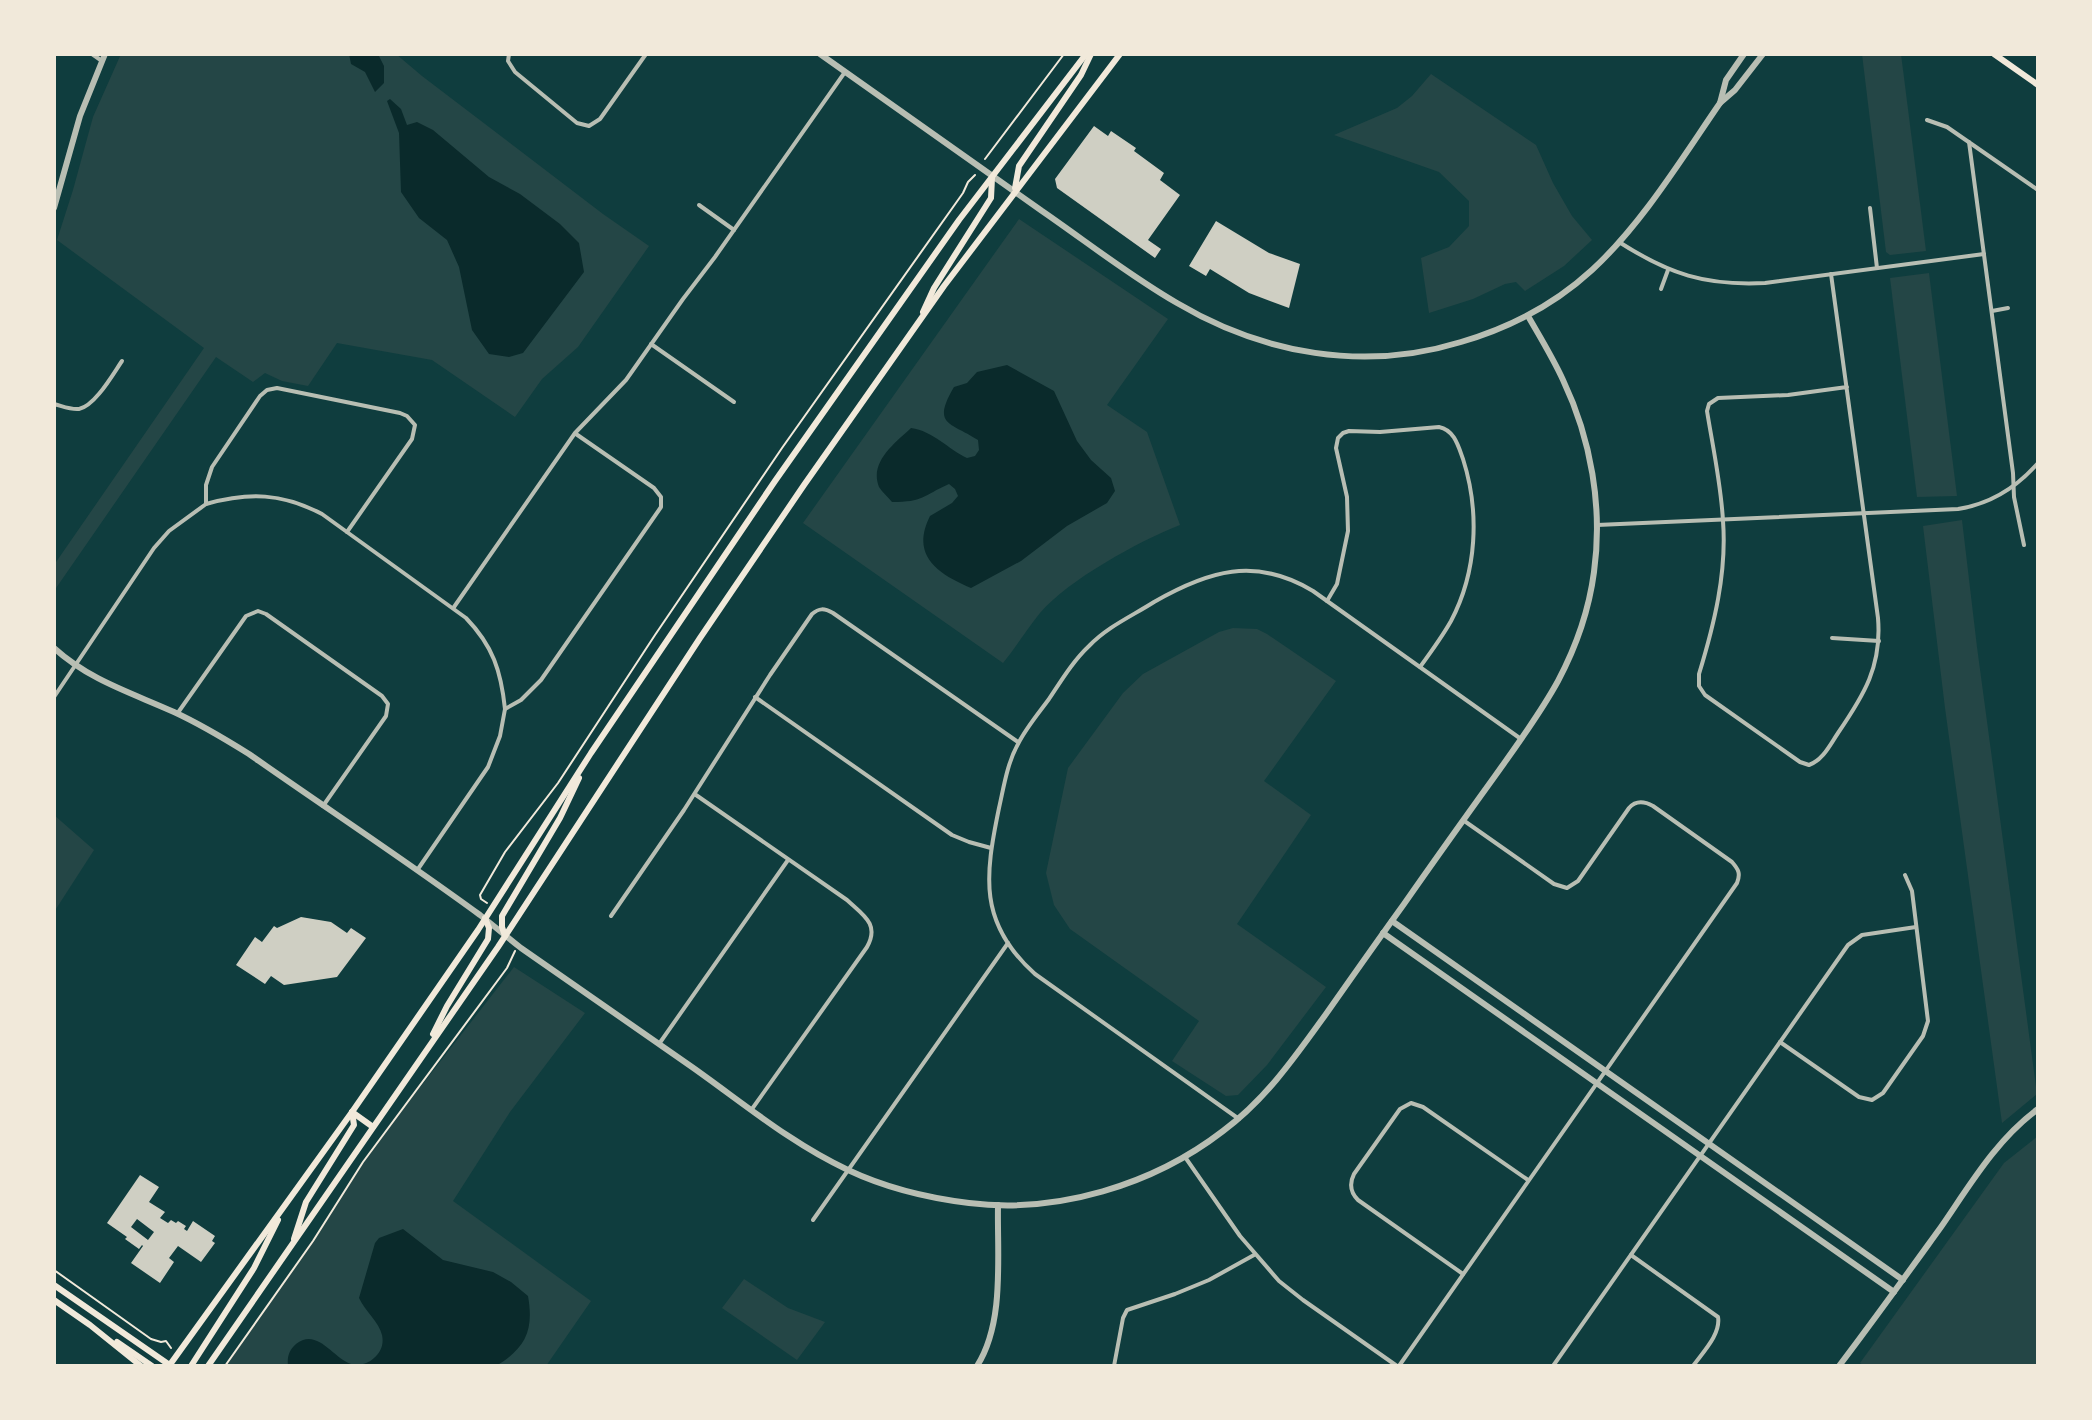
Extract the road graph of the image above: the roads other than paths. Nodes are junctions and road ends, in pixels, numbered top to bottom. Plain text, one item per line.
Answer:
1 (92, 54) edge
2 (509, 54) edge
3 (646, 54) edge
4 (820, 54) edge
5 (1089, 54) edge
6 (1120, 54) edge
7 (1744, 54) edge
8 (1763, 54) edge
9 (1994, 54) edge
10 (104, 58) edge
11 (845, 72) junction
12 (2038, 85) edge
13 (1720, 103) junction
14 (1927, 120) dead end
15 (1969, 142) junction
16 (54, 176) edge
17 (992, 176) junction
18 (62, 181) junction
19 (2038, 190) edge
20 (1015, 191) junction
21 (699, 205) dead end
22 (54, 208) edge
23 (1870, 208) dead end
24 (734, 230) junction
25 (1619, 242) junction
26 (1984, 254) junction
27 (1877, 268) junction
28 (1668, 270) junction
29 (1831, 274) junction
30 (1661, 289) dead end
31 (2008, 308) dead end
32 (1992, 311) junction
33 (1528, 316) junction
34 (914, 329) junction
35 (651, 344) junction
36 (122, 361) dead end
37 (1847, 387) junction
38 (734, 402) dead end
39 (54, 404) edge
40 (575, 433) junction
41 (2038, 463) edge
42 (2013, 486) junction
43 (206, 504) junction
44 (1863, 514) junction
45 (1723, 520) junction
46 (1597, 525) junction
47 (347, 532) junction
48 (2024, 545) dead end
49 (1327, 601) junction
50 (454, 607) junction
51 (1832, 638) dead end
52 (1879, 641) junction
53 (54, 648) edge
54 (75, 665) junction
55 (1420, 667) junction
56 (54, 697) edge
57 (755, 697) junction
58 (505, 709) junction
59 (177, 714) junction
60 (1521, 739) junction
61 (1018, 742) junction
62 (591, 753) junction
63 (695, 794) junction
64 (323, 806) junction
65 (1463, 820) junction
66 (991, 848) junction
67 (788, 860) junction
68 (416, 871) junction
69 (1905, 875) dead end
70 (611, 916) dead end
71 (485, 918) junction
72 (1392, 921) junction
73 (1916, 927) junction
74 (1383, 933) junction
75 (505, 936) junction
76 (1008, 943) junction
77 (1780, 1042) junction
78 (659, 1044) junction
79 (425, 1052) junction
80 (1605, 1071) junction
81 (1597, 1083) junction
82 (752, 1109) junction
83 (2038, 1109) edge
84 (352, 1112) junction
85 (1239, 1119) junction
86 (373, 1127) junction
87 (1709, 1144) junction
88 (1700, 1156) junction
89 (1185, 1157) junction
90 (848, 1170) junction
91 (1528, 1180) junction
92 (287, 1203) junction
93 (998, 1205) junction
94 (813, 1220) dead end
95 (292, 1246) junction
96 (1254, 1255) junction
97 (1631, 1255) junction
98 (1463, 1274) junction
99 (1903, 1280) junction
100 (54, 1285) edge
101 (1894, 1292) junction
102 (54, 1300) edge
103 (90, 1325) junction
104 (141, 1366) edge
105 (152, 1366) edge
106 (169, 1366) edge
107 (191, 1366) edge
108 (208, 1366) edge
109 (977, 1366) edge
110 (1114, 1366) edge
111 (1398, 1366) edge
112 (1553, 1366) edge
113 (1693, 1366) edge
114 (1839, 1366) edge

1 - 10 street
2 - 3 street
4 - 11 street
5 - 17 main road
5 - 20 main road
6 - 20 main road
7 - 13 street
8 - 13 street
9 - 12 main road
10 - 18 street
11 - 17 street
11 - 24 street
13 - 25 street
14 - 15 street
15 - 19 street
15 - 26 street
16 - 18 street
17 - 20 street
17 - 34 main road
17 - 62 main road
18 - 22 street
20 - 33 street
20 - 34 main road
21 - 24 street
23 - 27 street
24 - 35 street
25 - 28 street
25 - 33 street
26 - 27 street
26 - 32 street
27 - 29 street
28 - 29 street
28 - 30 street
29 - 37 street
31 - 32 street
32 - 42 street
33 - 46 street
34 - 75 main road
35 - 38 street
35 - 40 street
36 - 39 street
37 - 44 street
37 - 45 street
40 - 50 street
40 - 58 street
41 - 42 street
42 - 44 street
42 - 48 street
43 - 47 street
43 - 47 street
43 - 54 street
44 - 45 street
44 - 52 street
45 - 46 street
45 - 52 street
46 - 60 street
47 - 50 street
49 - 55 street
49 - 55 street
49 - 61 street
50 - 58 street
51 - 52 street
53 - 54 street
54 - 56 street
54 - 59 street
55 - 60 street
57 - 61 street
57 - 63 street
57 - 66 street
58 - 68 street
59 - 64 street
59 - 64 street
60 - 65 street
61 - 66 street
62 - 71 main road
62 - 75 main road
63 - 67 street
63 - 70 street
64 - 68 street
65 - 72 street
65 - 80 street
66 - 76 street
67 - 78 street
67 - 82 street
68 - 71 street
69 - 73 street
71 - 75 street
71 - 79 main road
71 - 84 main road
72 - 74 street
72 - 80 street
73 - 77 street
73 - 77 street
74 - 81 street
74 - 85 street
75 - 78 street
75 - 79 main road
76 - 85 street
76 - 90 street
77 - 87 street
78 - 82 street
79 - 86 main road
80 - 81 street
80 - 87 street
81 - 88 street
81 - 91 street
82 - 90 street
83 - 99 street
84 - 86 main road
84 - 92 main road
84 - 95 main road
85 - 89 street
86 - 95 main road
87 - 88 street
87 - 99 street
88 - 97 street
88 - 101 street
89 - 93 street
89 - 96 street
90 - 93 street
90 - 94 street
91 - 98 street
91 - 98 street
92 - 106 main road
92 - 107 main road
93 - 109 street
95 - 108 main road
96 - 110 street
96 - 111 street
97 - 112 street
97 - 113 street
98 - 111 street
99 - 101 street
100 - 106 main road
101 - 114 street
102 - 103 main road
103 - 104 main road
103 - 105 main road

